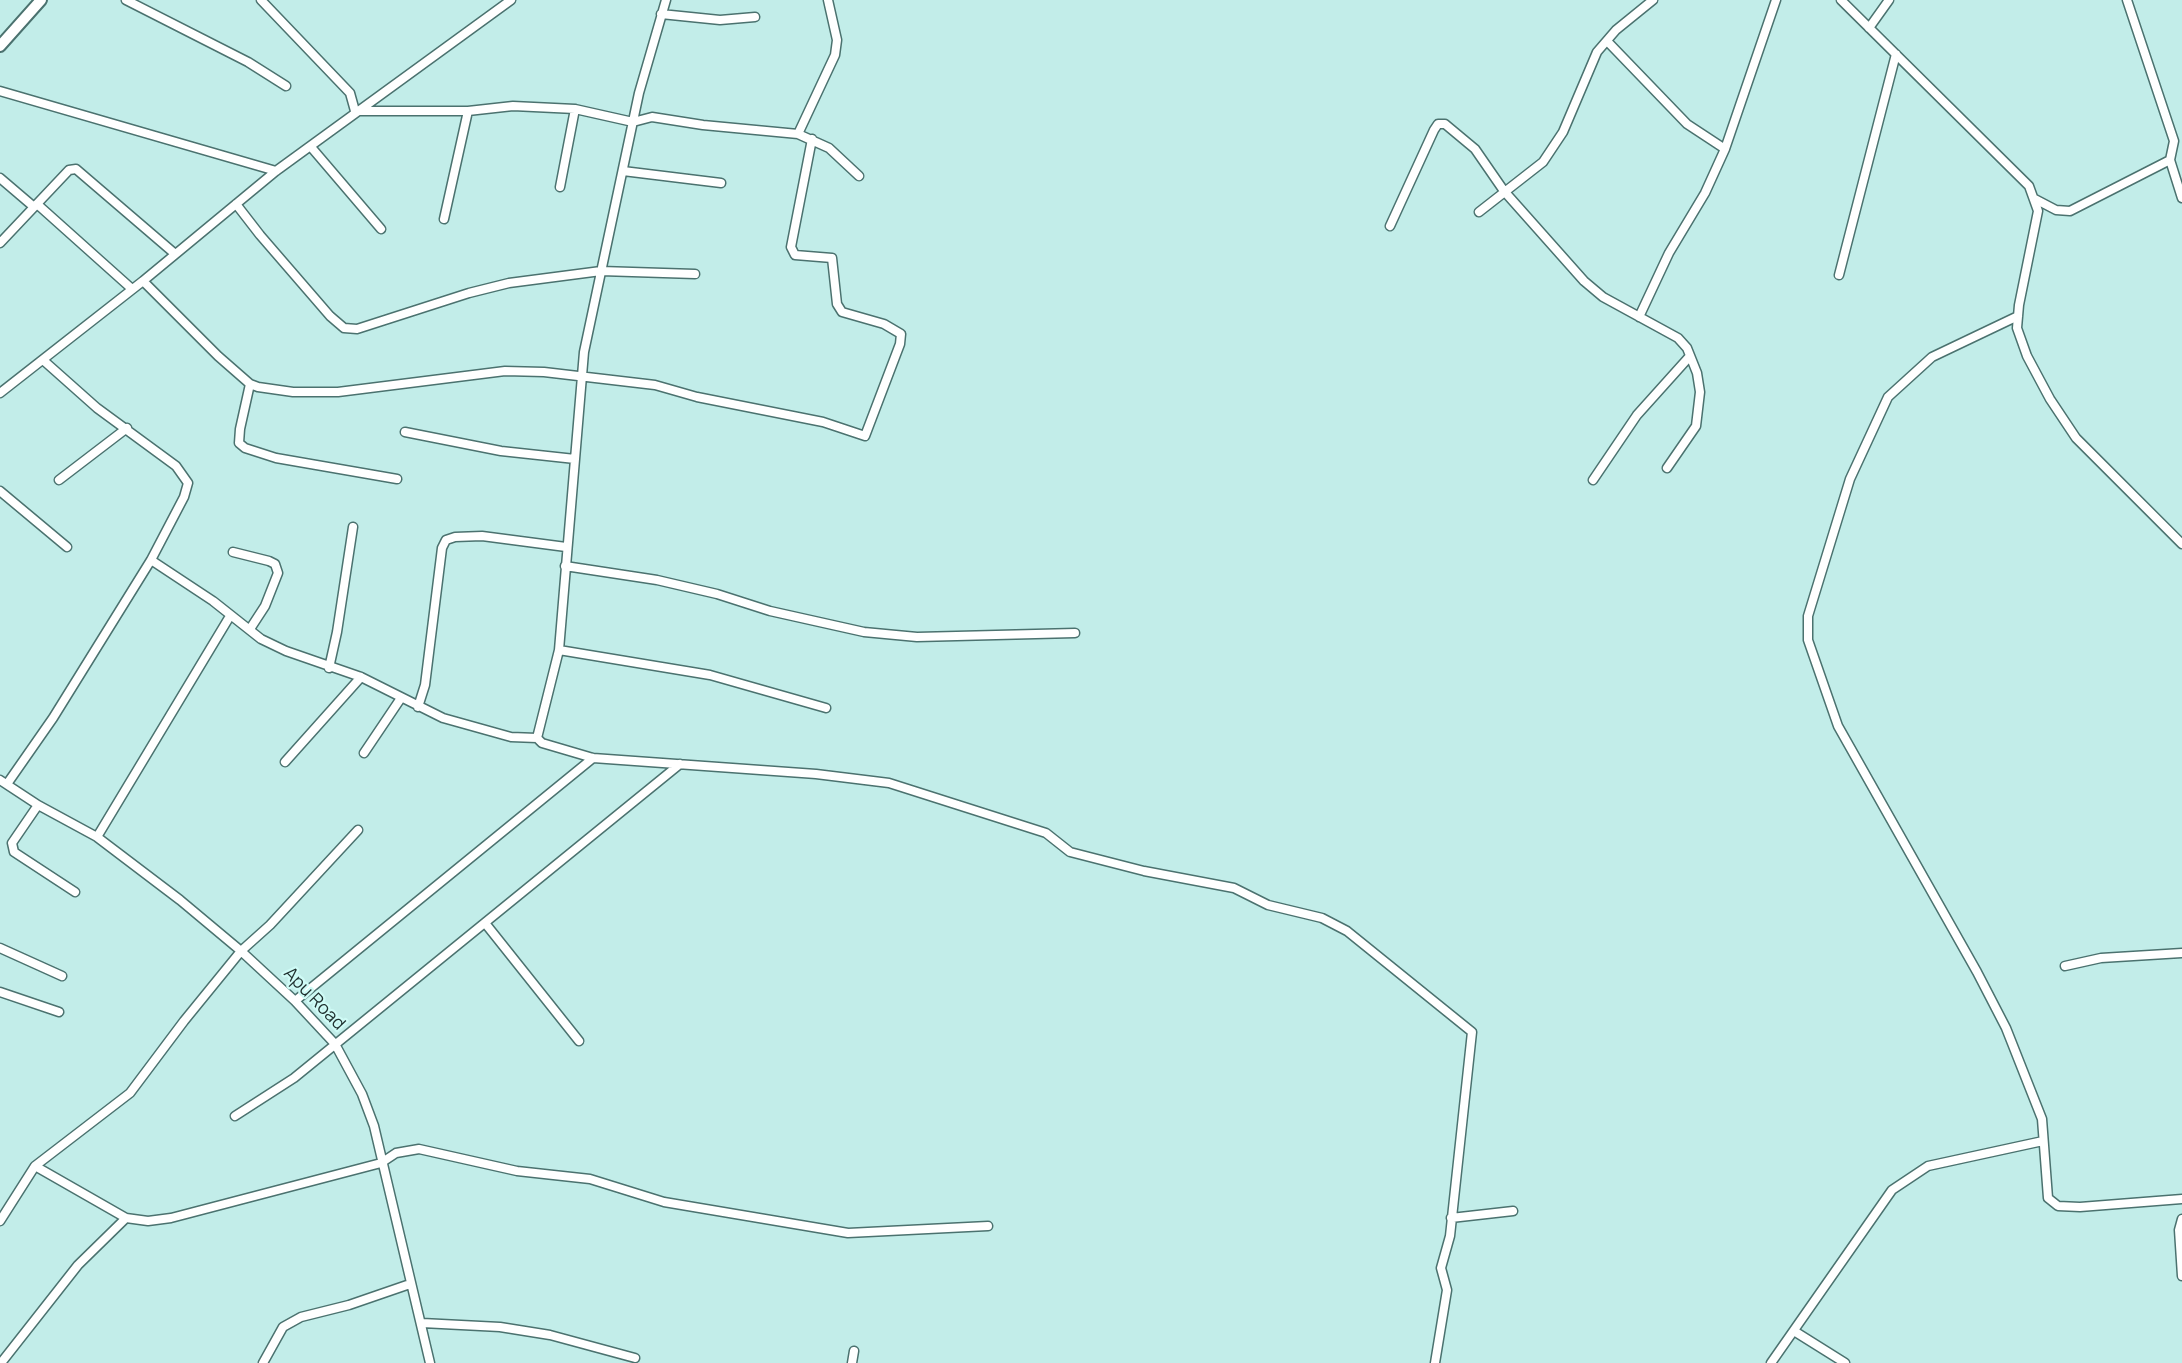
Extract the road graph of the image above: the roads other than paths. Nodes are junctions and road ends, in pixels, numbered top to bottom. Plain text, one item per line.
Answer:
1 (41, 0) edge
2 (126, 0) edge
3 (261, 0) edge
4 (511, 0) edge
5 (666, 0) edge
6 (828, 0) edge
7 (1653, 0) edge
8 (1776, 0) edge
9 (1841, 0) edge
10 (1889, 0) edge
11 (2127, 0) edge
12 (662, 14) junction
13 (756, 16) dead end
14 (1869, 28) junction
15 (1607, 41) junction
16 (0, 46) edge
17 (1896, 54) junction
18 (286, 86) dead end
19 (0, 91) edge
20 (575, 109) junction
21 (355, 111) junction
22 (468, 111) junction
23 (633, 122) junction
24 (798, 134) junction
25 (812, 139) junction
26 (2178, 140) edge
27 (311, 147) junction
28 (1725, 149) junction
29 (2170, 160) junction
30 (276, 171) junction
31 (623, 171) junction
32 (859, 177) dead end
33 (0, 178) edge
34 (721, 183) dead end
35 (560, 187) dead end
36 (1504, 191) junction
37 (2182, 198) edge
38 (2035, 199) junction
39 (236, 204) junction
40 (35, 205) junction
41 (1479, 212) dead end
42 (444, 219) dead end
43 (1390, 226) dead end
44 (381, 229) dead end
45 (0, 243) edge
46 (174, 253) junction
47 (601, 271) junction
48 (695, 274) dead end
49 (1839, 274) dead end
50 (143, 281) junction
51 (132, 290) junction
52 (2018, 316) junction
53 (1639, 317) junction
54 (1690, 356) junction
55 (43, 360) junction
56 (582, 376) junction
57 (250, 384) junction
58 (0, 393) edge
59 (127, 428) junction
60 (405, 432) dead end
61 (575, 459) junction
62 (1667, 468) dead end
63 (397, 479) dead end
64 (59, 480) dead end
65 (1593, 480) dead end
66 (0, 490) edge
67 (353, 527) dead end
68 (2182, 544) edge
69 (67, 547) dead end
70 (566, 547) junction
71 (233, 552) dead end
72 (151, 560) junction
73 (564, 566) junction
74 (230, 616) junction
75 (250, 629) junction
76 (1075, 633) dead end
77 (559, 650) junction
78 (329, 668) junction
79 (361, 677) junction
80 (401, 698) junction
81 (418, 707) junction
82 (826, 708) dead end
83 (537, 738) junction
84 (364, 753) dead end
85 (594, 759) junction
86 (285, 762) dead end
87 (680, 764) junction
88 (4, 782) edge
89 (38, 805) junction
90 (358, 830) dead end
91 (97, 837) junction
92 (75, 892) dead end
93 (485, 924) junction
94 (0, 948) edge
95 (241, 951) junction
96 (2182, 953) edge
97 (2066, 966) dead end
98 (62, 976) dead end
99 (0, 992) edge
100 (296, 1001) junction
101 (59, 1012) dead end
102 (579, 1041) dead end
103 (335, 1044) junction
104 (236, 1116) dead end
105 (2043, 1141) junction
106 (381, 1163) junction
107 (35, 1166) junction
108 (2182, 1199) edge
109 (1514, 1211) dead end
110 (126, 1218) junction
111 (1451, 1218) junction
112 (2182, 1220) edge
113 (0, 1221) edge
114 (988, 1226) dead end
115 (2182, 1276) edge
116 (410, 1284) junction
117 (422, 1323) junction
118 (1794, 1331) junction
119 (854, 1351) dead end
120 (635, 1358) dead end
121 (1, 1363) edge
122 (263, 1363) edge
123 (430, 1363) edge
124 (852, 1363) edge
125 (1435, 1363) edge
126 (1771, 1363) edge
127 (1845, 1363) edge

1 - 16 street
2 - 18 street
3 - 21 street
4 - 21 street
5 - 12 street
6 - 24 street
7 - 15 street
8 - 28 street
9 - 14 street
10 - 14 street
11 - 26 street
12 - 13 street
12 - 23 street
14 - 17 street
15 - 28 street
15 - 36 street
17 - 38 street
17 - 49 street
19 - 30 street
20 - 22 street
20 - 23 street
20 - 35 street
21 - 22 street
21 - 27 street
22 - 42 street
23 - 24 street
23 - 31 street
24 - 25 street
25 - 32 street
25 - 56 street
26 - 29 street
27 - 30 street
27 - 44 street
28 - 53 street
29 - 37 street
29 - 38 street
30 - 39 street
31 - 34 street
31 - 47 street
33 - 40 street
36 - 41 street
36 - 43 street
36 - 53 street
38 - 52 street
39 - 46 street
39 - 47 street
40 - 45 street
40 - 46 street
40 - 51 street
46 - 50 street
47 - 48 street
47 - 56 street
50 - 51 street
50 - 57 street
51 - 55 street
52 - 68 street
52 - 105 street
53 - 54 street
54 - 62 street
54 - 65 street
55 - 58 street
55 - 59 street
56 - 57 street
56 - 61 street
57 - 63 street
59 - 64 street
59 - 72 street
60 - 61 street
61 - 70 street
66 - 69 street
67 - 78 street
70 - 73 street
70 - 81 street
71 - 75 street
72 - 74 street
72 - 88 street
73 - 76 street
73 - 77 street
74 - 75 street
74 - 91 street
75 - 78 street
77 - 82 street
77 - 83 street
78 - 79 street
79 - 80 street
79 - 86 street
80 - 81 street
80 - 84 street
81 - 83 street
83 - 85 street
85 - 87 street
85 - 100 street
87 - 93 street
87 - 111 street
88 - 89 street, Apu Road
89 - 91 street, Apu Road
89 - 92 street
90 - 95 street
91 - 95 street, Apu Road
93 - 102 street
93 - 103 street
94 - 98 street
95 - 100 street, Apu Road
95 - 107 street
96 - 97 street
99 - 101 street
100 - 103 street, Apu Road
103 - 104 street
103 - 106 street, Apu Road
105 - 108 street
105 - 118 street
106 - 110 street
106 - 114 street
106 - 116 street, Apu Road
107 - 110 street
107 - 113 street
109 - 111 street
110 - 121 street
111 - 125 street
112 - 115 street
116 - 117 street, Apu Road
116 - 122 street
117 - 120 street
117 - 123 street, Apu Road
118 - 126 street
118 - 127 street
119 - 124 street

